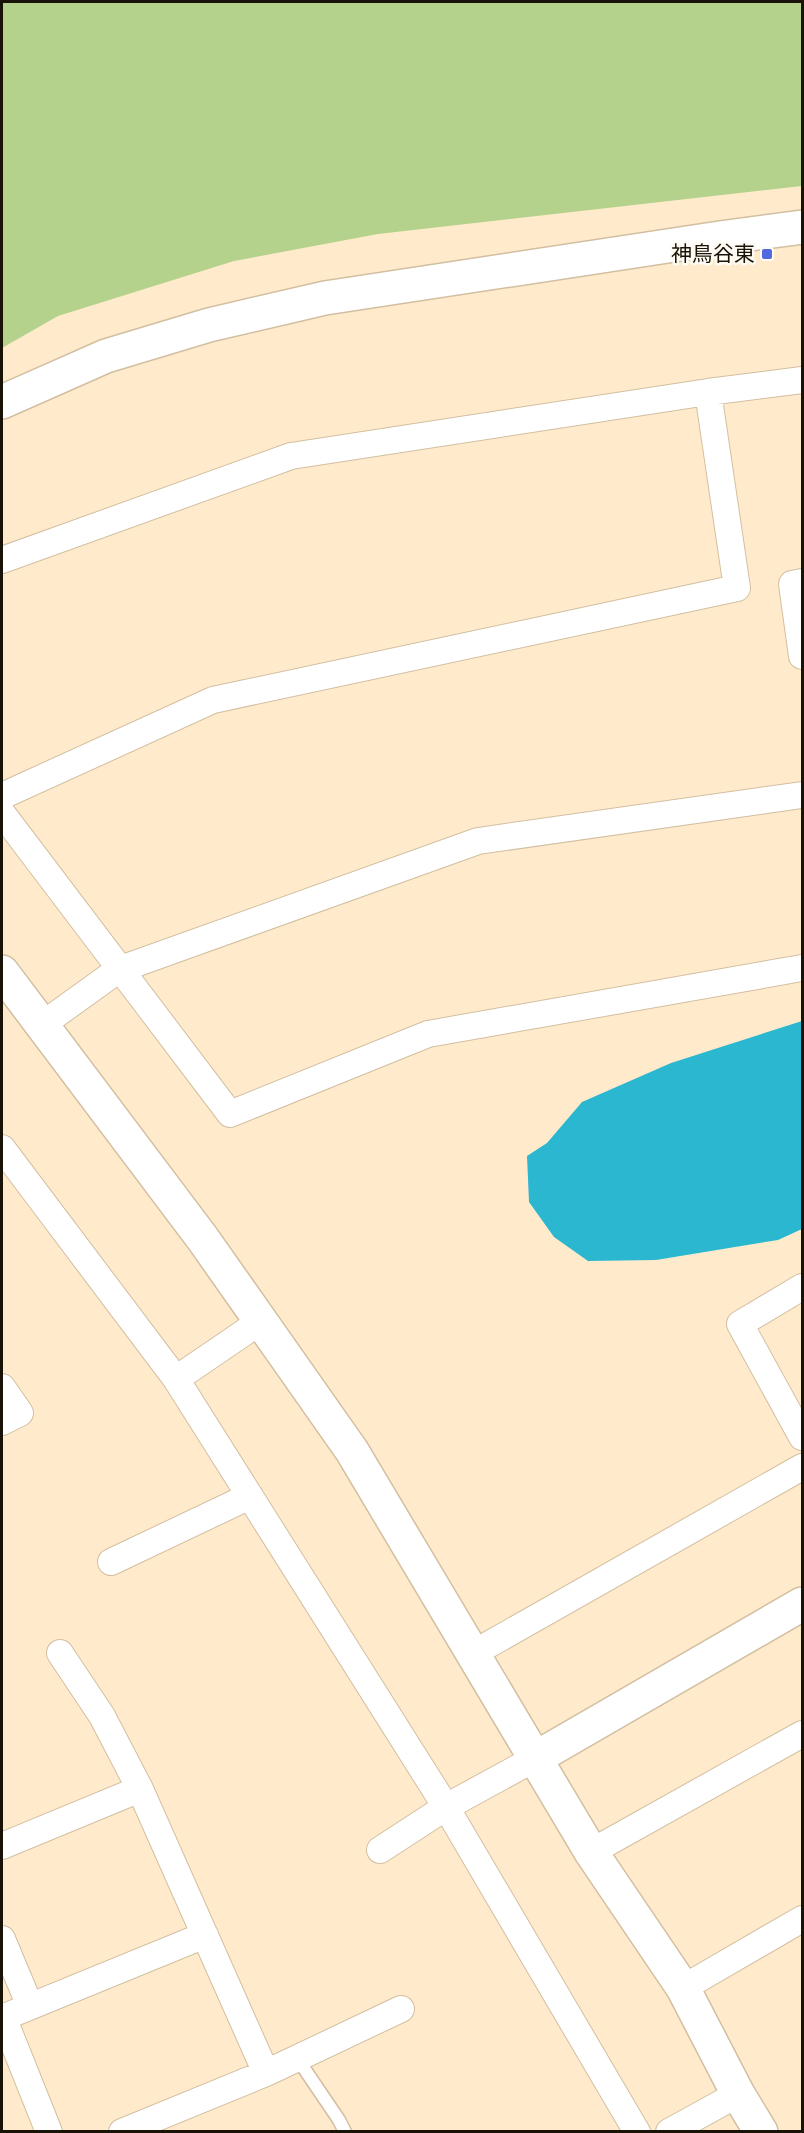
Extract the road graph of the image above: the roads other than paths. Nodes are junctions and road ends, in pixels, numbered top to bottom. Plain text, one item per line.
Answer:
1 (802, 228) edge
2 (802, 380) edge
3 (708, 392) junction
4 (2, 402) edge
5 (2, 560) edge
6 (802, 582) edge
7 (802, 656) edge
8 (802, 795) edge
9 (2, 796) edge
10 (2, 813) edge
11 (802, 968) edge
12 (118, 970) junction
13 (2, 972) edge
14 (42, 1024) junction
15 (2, 1148) edge
16 (802, 1287) edge
17 (261, 1321) junction
18 (176, 1378) junction
19 (2, 1388) edge
20 (2, 1422) edge
21 (802, 1437) edge
22 (802, 1467) edge
23 (250, 1497) junction
24 (111, 1562) dead end
25 (802, 1604) edge
26 (60, 1653) dead end
27 (472, 1654) junction
28 (802, 1734) edge
29 (534, 1759) junction
30 (140, 1789) junction
31 (446, 1807) junction
32 (2, 1846) edge
33 (380, 1850) dead end
34 (591, 1852) junction
35 (802, 1919) edge
36 (205, 1935) junction
37 (2, 1939) edge
38 (683, 1988) junction
39 (30, 2006) junction
40 (401, 2009) dead end
41 (2, 2017) edge
42 (297, 2058) junction
43 (266, 2073) junction
44 (738, 2094) junction
45 (49, 2132) edge
46 (122, 2132) edge
47 (345, 2132) edge
48 (637, 2132) edge
49 (669, 2132) edge
50 (761, 2132) edge

1 - 4 street
2 - 3 street
3 - 5 street
3 - 9 street
6 - 7 street
8 - 12 street
10 - 12 street
11 - 12 street
12 - 14 street
13 - 14 street
14 - 17 street
15 - 18 street
16 - 21 street
17 - 18 street
17 - 27 street
18 - 23 street
19 - 20 street
22 - 27 street
23 - 24 street
23 - 31 street
25 - 29 street
26 - 30 street
27 - 29 street
28 - 34 street
29 - 31 street
29 - 34 street
30 - 32 street
30 - 36 street
31 - 33 street
31 - 48 street
34 - 38 street
35 - 38 street
36 - 39 street
36 - 43 street
37 - 39 street
38 - 44 street
39 - 41 street
40 - 42 street
41 - 45 street
42 - 43 street
42 - 47 lane
43 - 46 street
44 - 49 street
44 - 50 street

